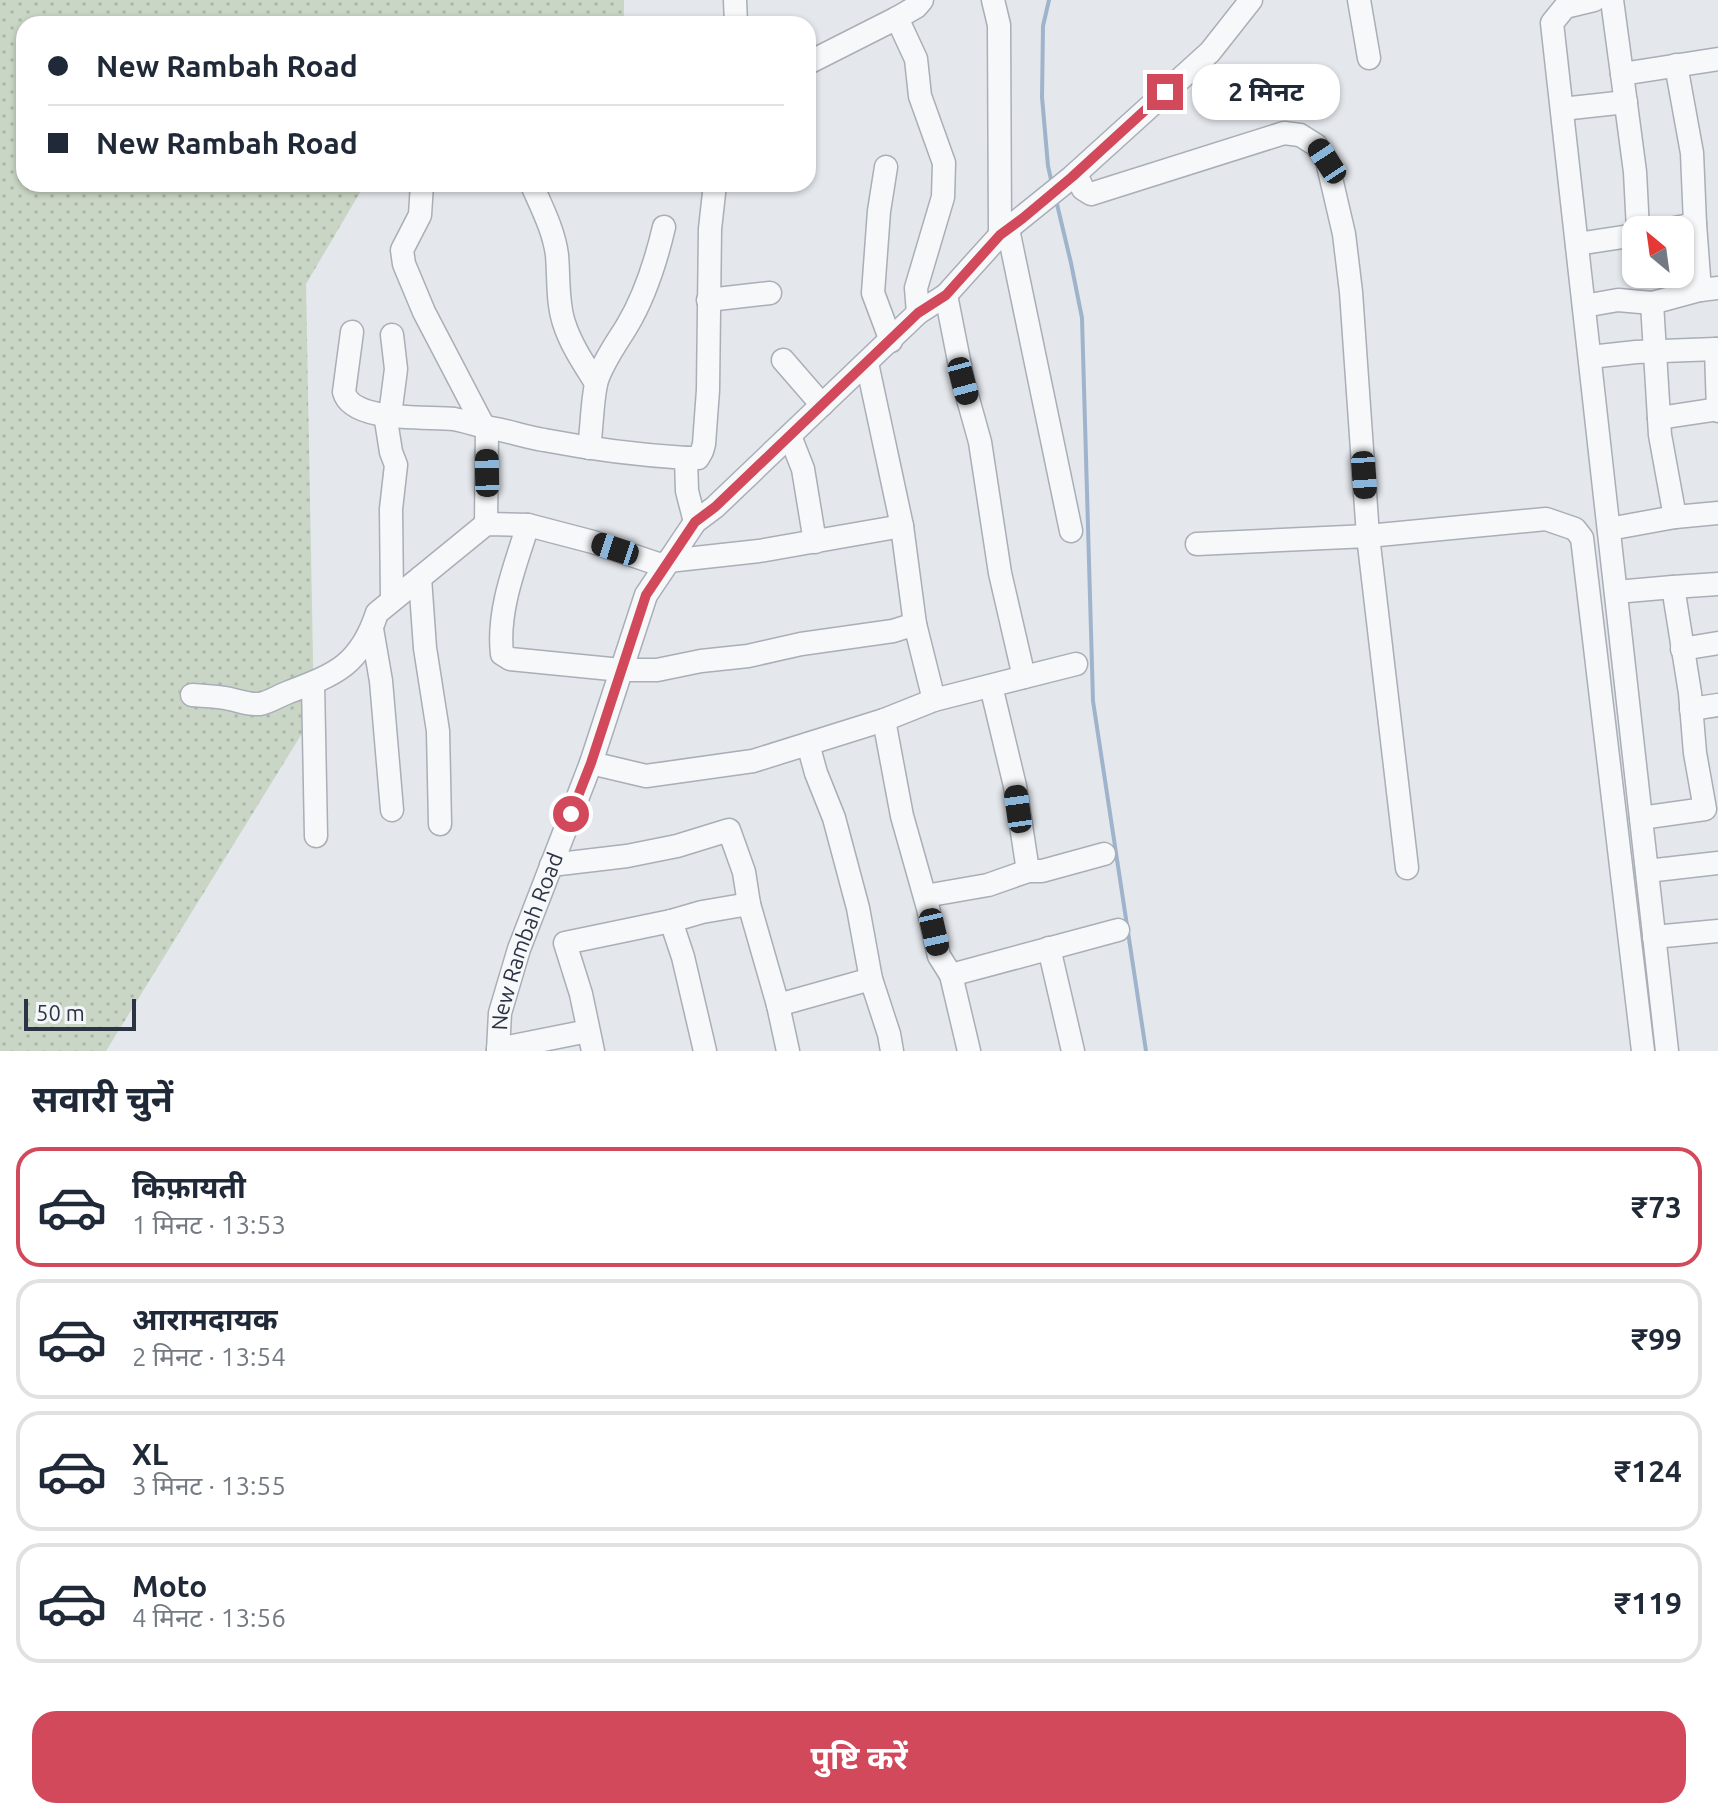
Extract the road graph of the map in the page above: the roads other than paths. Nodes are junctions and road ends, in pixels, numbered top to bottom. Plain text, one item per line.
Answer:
1 (922, 0) edge
2 (993, 0) edge
3 (1251, 0) edge
4 (1359, 0) edge
5 (1594, 0) edge
6 (1612, 0) edge
7 (897, 18) junction
8 (1369, 58) dead end
9 (816, 59) edge
10 (1718, 59) edge
11 (1676, 65) junction
12 (1622, 74) junction
13 (1626, 102) junction
14 (1562, 109) junction
15 (886, 167) dead end
16 (1074, 176) junction
17 (421, 192) edge
18 (535, 192) edge
19 (714, 192) edge
20 (1636, 216) edge
21 (1695, 224) joint
22 (664, 227) dead end
23 (1010, 227) junction
24 (1622, 236) edge
25 (1577, 244) junction
26 (1709, 289) edge
27 (770, 293) dead end
28 (946, 295) junction
29 (708, 300) junction
30 (1652, 303) junction
31 (1584, 306) junction
32 (918, 313) junction
33 (352, 332) dead end
34 (392, 335) dead end
35 (891, 341) junction
36 (1717, 349) edge
37 (1655, 351) junction
38 (1590, 357) junction
39 (783, 360) dead end
40 (867, 363) junction
41 (596, 383) junction
42 (822, 405) junction
43 (1718, 410) edge
44 (388, 415) junction
45 (1659, 418) junction
46 (485, 427) junction
47 (790, 436) junction
48 (589, 448) junction
49 (686, 458) junction
50 (1718, 513) edge
51 (1675, 517) junction
52 (695, 522) junction
53 (486, 524) junction
54 (528, 525) junction
55 (902, 526) junction
56 (1609, 529) junction
57 (1071, 531) dead end
58 (1368, 536) junction
59 (815, 542) junction
60 (1197, 544) dead end
61 (666, 564) junction
62 (420, 578) junction
63 (1718, 584) edge
64 (1673, 587) junction
65 (1616, 592) junction
66 (392, 600) junction
67 (915, 624) junction
68 (372, 629) junction
69 (1718, 643) edge
70 (1682, 649) junction
71 (1076, 664) dead end
72 (621, 670) junction
73 (1024, 677) junction
74 (313, 683) junction
75 (991, 686) junction
76 (192, 695) dead end
77 (934, 700) junction
78 (1718, 705) edge
79 (1691, 709) junction
80 (884, 720) junction
81 (808, 744) junction
82 (591, 763) junction
83 (1712, 808) edge
84 (392, 810) dead end
85 (1641, 818) junction
86 (440, 824) dead end
87 (316, 836) dead end
88 (1104, 854) dead end
89 (1718, 863) edge
90 (551, 865) junction
91 (1407, 868) dead end
92 (1028, 871) junction
93 (1647, 871) junction
94 (925, 896) junction
95 (749, 904) junction
96 (671, 921) junction
97 (1118, 930) dead end
98 (1718, 931) edge
99 (1654, 937) junction
100 (1049, 948) junction
101 (951, 975) junction
102 (871, 979) junction
103 (778, 1005) junction
104 (590, 1041) edge
105 (498, 1050) edge
106 (705, 1051) edge
107 (788, 1051) edge
108 (892, 1051) edge
109 (969, 1051) edge
110 (1073, 1051) edge
111 (1643, 1051) edge
112 (1667, 1051) edge

1 - 7 street
2 - 23 street
3 - 16 street, New Rambah Road
4 - 8 street
5 - 14 street
6 - 12 street
7 - 9 street
7 - 32 street
10 - 11 street
11 - 12 street
11 - 21 street
12 - 13 street
13 - 14 street
13 - 20 street
14 - 25 street
15 - 35 street
16 - 23 street, New Rambah Road
16 - 58 street
17 - 46 street
18 - 41 street
19 - 29 street
21 - 26 street
22 - 41 street
23 - 28 street, New Rambah Road
23 - 57 street
24 - 25 street
25 - 31 street
26 - 30 street
27 - 29 street
28 - 32 street, New Rambah Road
28 - 73 street
29 - 49 street
30 - 31 street
30 - 37 street
31 - 38 street
32 - 35 street, New Rambah Road
33 - 44 street
34 - 44 street
35 - 40 street, New Rambah Road
36 - 37 street
36 - 43 street
37 - 38 street
37 - 45 street
38 - 56 street
39 - 42 street
40 - 42 street, New Rambah Road
40 - 55 street
41 - 48 street
42 - 47 street, New Rambah Road
43 - 45 street
44 - 46 street
44 - 66 street
45 - 51 street
46 - 48 street
46 - 53 street
47 - 52 street, New Rambah Road
47 - 59 street
48 - 49 street
49 - 52 street
50 - 51 street
51 - 56 street
52 - 61 street, New Rambah Road
53 - 54 street
53 - 62 street
54 - 61 street
54 - 72 street
55 - 59 street
55 - 67 street
56 - 65 street
58 - 60 street
58 - 91 street
58 - 111 street
59 - 61 street
61 - 72 street, New Rambah Road
62 - 66 street
62 - 86 street
63 - 64 street
64 - 65 street
64 - 70 street
65 - 85 street
66 - 68 street
67 - 72 street
67 - 77 street
68 - 74 street
68 - 84 street
69 - 70 street
70 - 79 street
71 - 73 street
72 - 82 street, New Rambah Road
73 - 75 street
74 - 76 street
74 - 87 street
75 - 77 street
75 - 92 street
77 - 80 street
78 - 79 street
79 - 83 street
80 - 81 street
80 - 94 street
81 - 82 street
81 - 102 street
82 - 90 street, New Rambah Road
83 - 85 street
85 - 93 street
88 - 92 street
89 - 93 street
90 - 95 street
90 - 105 street, New Rambah Road
92 - 94 street
93 - 99 street
94 - 101 street
95 - 96 street
95 - 103 street
96 - 104 street
96 - 106 street
97 - 100 street
98 - 99 street
99 - 112 street
100 - 101 street
100 - 110 street
101 - 109 street
102 - 103 street
102 - 108 street
103 - 107 street
104 - 105 street

